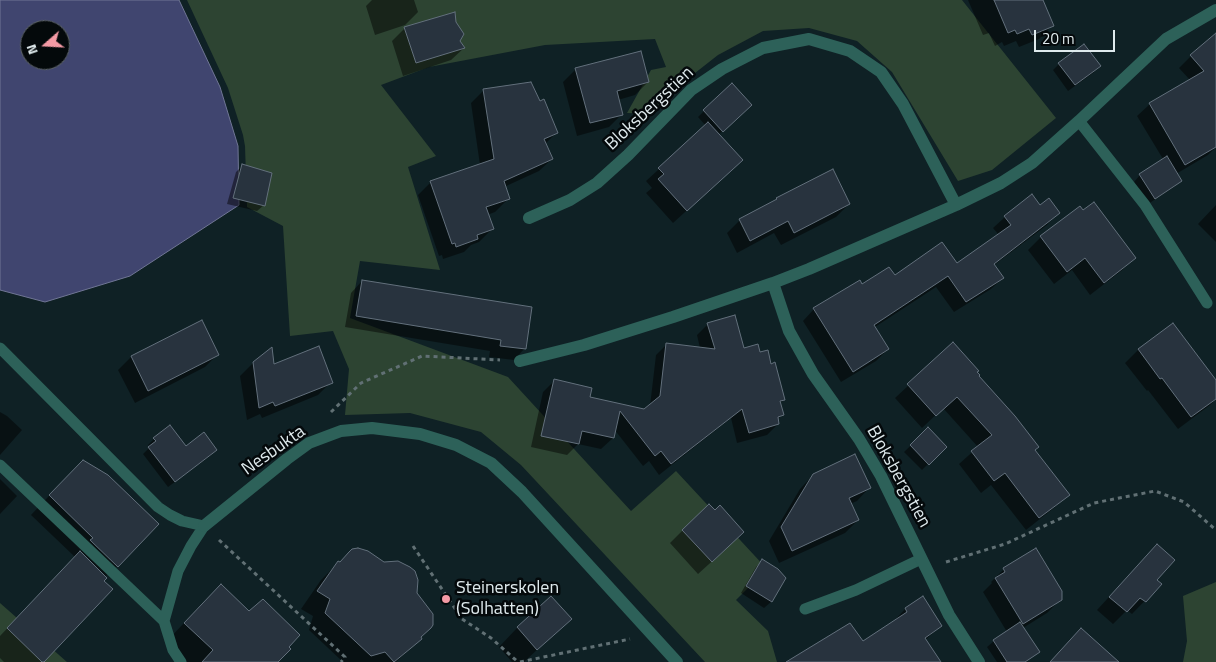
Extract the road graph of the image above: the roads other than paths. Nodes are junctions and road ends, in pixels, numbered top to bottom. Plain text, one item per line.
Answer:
1 (1216, 10) edge
2 (1079, 121) junction
3 (956, 205) junction
4 (529, 218) dead end
5 (772, 283) junction
6 (1207, 303) dead end
7 (0, 348) edge
8 (520, 361) road end
9 (0, 465) edge
10 (204, 526) junction
11 (924, 563) junction
12 (805, 609) dead end
13 (164, 621) junction
14 (181, 662) edge
15 (678, 662) edge
16 (980, 662) edge

1 - 2 street
2 - 3 street
2 - 6 lane
3 - 4 street, Bloksbergstien
3 - 5 street
5 - 8 street
5 - 11 street, Bloksbergstien
7 - 10 lane
9 - 13 lane
10 - 13 lane
10 - 15 street, Nesbukta
11 - 12 lane
11 - 16 street, Bloksbergstien
13 - 14 lane

